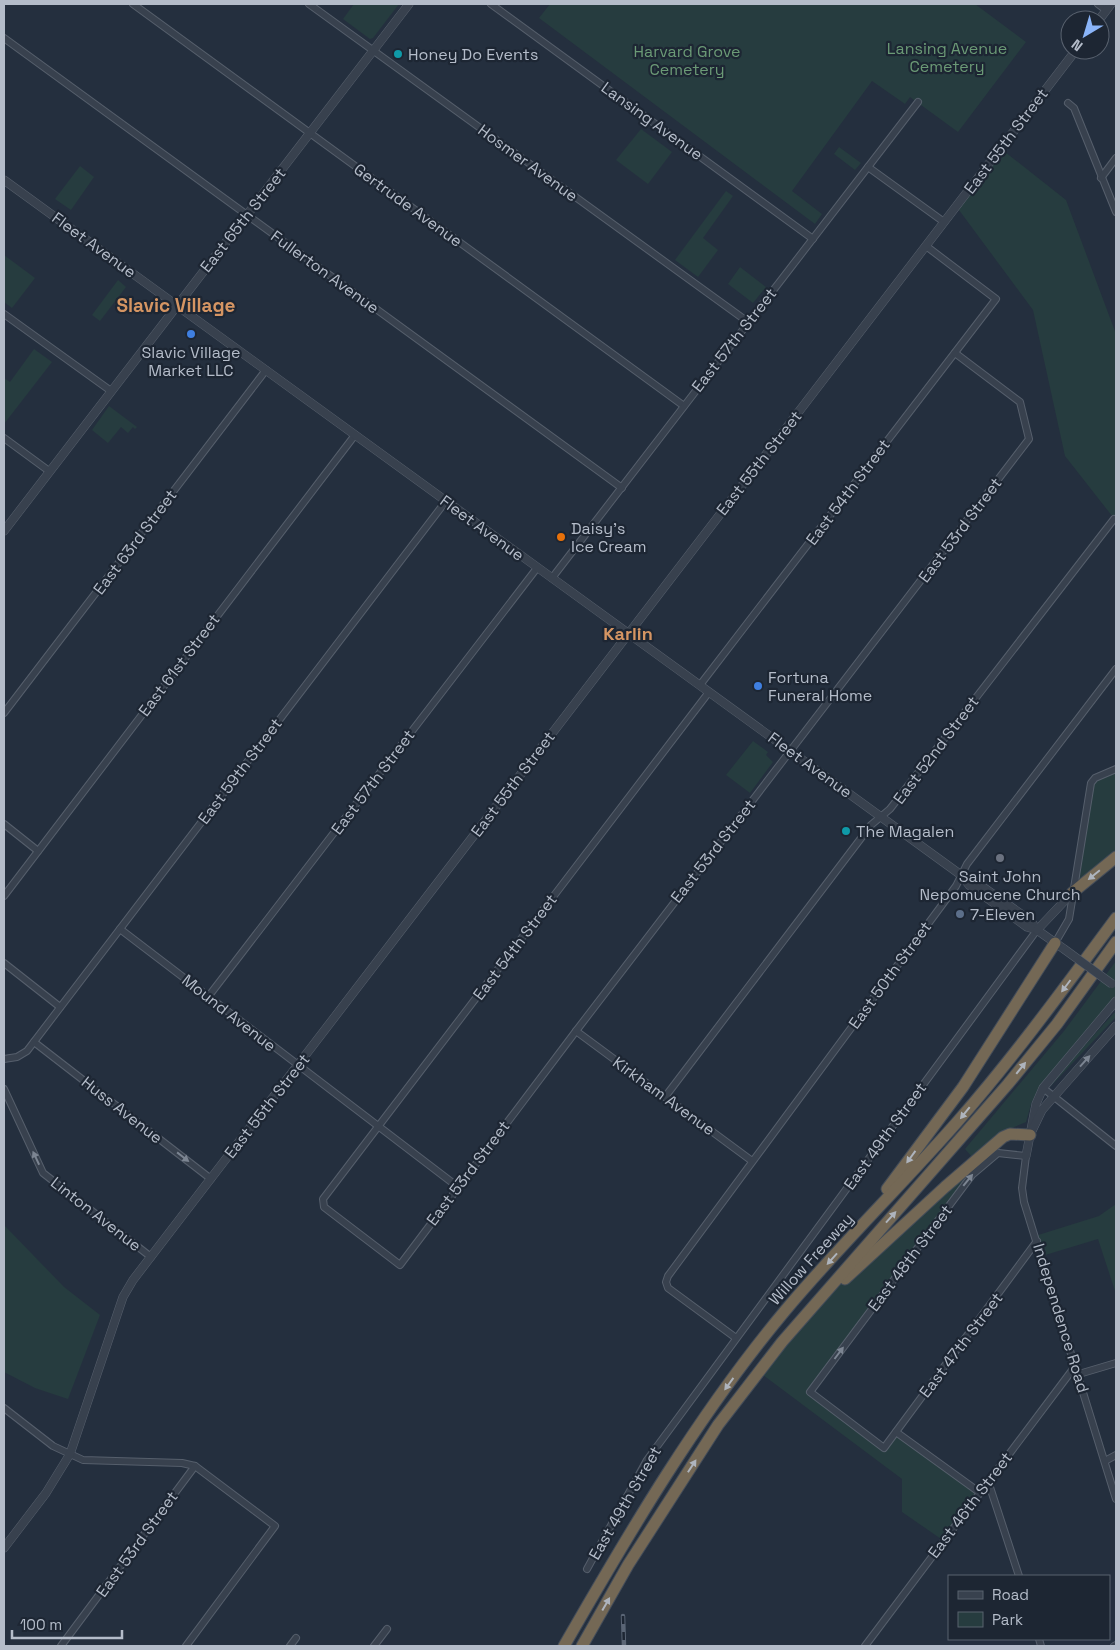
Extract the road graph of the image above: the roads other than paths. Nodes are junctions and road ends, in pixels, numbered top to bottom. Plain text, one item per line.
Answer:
1 (133, 4) edge
2 (308, 4) edge
3 (409, 4) edge
4 (492, 4) edge
5 (1098, 4) edge
6 (1109, 7) edge
7 (4, 38) edge
8 (373, 50) junction
9 (1068, 60) edge
10 (918, 102) dead end
11 (1068, 103) dead end
12 (310, 133) junction
13 (1116, 158) edge
14 (868, 168) junction
15 (1101, 178) junction
16 (4, 180) edge
17 (1116, 212) edge
18 (246, 215) junction
19 (944, 222) junction
20 (813, 239) junction
21 (926, 246) junction
22 (177, 305) junction
23 (4, 314) edge
24 (748, 322) junction
25 (955, 353) junction
26 (266, 370) junction
27 (111, 391) junction
28 (684, 406) junction
29 (355, 435) junction
30 (4, 438) edge
31 (49, 471) junction
32 (622, 488) junction
33 (446, 501) junction
34 (1114, 519) dead end
35 (4, 531) edge
36 (537, 568) junction
37 (552, 578) junction
38 (628, 633) junction
39 (1116, 669) edge
40 (700, 685) junction
41 (709, 692) junction
42 (4, 713) edge
43 (791, 751) junction
44 (1116, 769) edge
45 (881, 817) junction
46 (4, 824) edge
47 (38, 851) junction
48 (1116, 857) edge
49 (961, 875) junction
50 (1072, 893) junction
51 (4, 896) edge
52 (1116, 918) edge
53 (120, 929) junction
54 (1037, 930) junction
55 (1116, 942) edge
56 (1059, 946) junction
57 (4, 963) edge
58 (1114, 986) edge
59 (208, 997) junction
60 (1116, 1001) edge
61 (60, 1007) junction
62 (1116, 1026) edge
63 (576, 1031) junction
64 (34, 1042) junction
65 (4, 1059) edge
66 (298, 1066) junction
67 (1043, 1088) junction
68 (4, 1089) edge
69 (665, 1097) junction
70 (1053, 1097) junction
71 (378, 1126) junction
72 (1030, 1135) junction
73 (1116, 1146) edge
74 (1026, 1156) junction
75 (752, 1161) junction
76 (210, 1179) junction
77 (458, 1187) junction
78 (851, 1238) junction
79 (1037, 1242) junction
80 (151, 1257) junction
81 (400, 1265) joint
82 (814, 1307) junction
83 (736, 1338) junction
84 (1116, 1363) edge
85 (1076, 1365) junction
86 (1079, 1374) junction
87 (4, 1408) edge
88 (896, 1432) junction
89 (884, 1448) joint
90 (70, 1454) junction
91 (1116, 1456) edge
92 (1105, 1461) junction
93 (194, 1466) junction
94 (988, 1481) junction
95 (979, 1492) junction
96 (1116, 1499) edge
97 (4, 1548) edge
98 (587, 1569) dead end
99 (1019, 1575) edge
100 (387, 1629) dead end
101 (296, 1638) dead end
102 (61, 1646) edge
103 (186, 1646) edge
104 (290, 1646) edge
105 (374, 1646) edge
106 (564, 1646) edge
107 (582, 1646) edge
108 (865, 1646) edge

1 - 12 street, Gertrude Avenue
2 - 8 street, Hosmer Avenue
3 - 8 street, East 65th Street
4 - 20 street, Lansing Avenue
5 - 6 street
7 - 18 street, Fullerton Avenue
8 - 12 street, East 65th Street
8 - 24 street, Hosmer Avenue
9 - 19 street, East 55th Street
10 - 14 street, East 57th Street
11 - 15 street
12 - 18 street, East 65th Street
12 - 28 street, Gertrude Avenue
13 - 15 street
14 - 19 street
14 - 20 street, East 57th Street
15 - 17 street
16 - 22 street, Fleet Avenue
18 - 22 street, East 65th Street
18 - 32 street, Fullerton Avenue
19 - 21 street, East 55th Street
20 - 24 street, East 57th Street
21 - 25 street, East 54th Street
21 - 38 street, East 55th Street
22 - 26 street, Fleet Avenue
22 - 27 street, East 65th Street
23 - 27 street
24 - 28 street, East 57th Street
25 - 40 street, East 54th Street
25 - 43 street, East 53rd Street
26 - 29 street, Fleet Avenue
26 - 42 street, East 63rd Street
27 - 31 street, East 65th Street
28 - 32 street, East 57th Street
29 - 33 street, Fleet Avenue
29 - 47 street, East 61st Street
30 - 31 street
31 - 35 street, East 65th Street
32 - 37 street, East 57th Street
33 - 36 street, Fleet Avenue
33 - 53 street, East 59th Street
34 - 45 street, East 52nd Street
36 - 37 street, Fleet Avenue
36 - 59 street, East 57th Street
37 - 38 street, Fleet Avenue
38 - 40 street, Fleet Avenue
38 - 66 street, East 55th Street
39 - 49 street, East 50th Street
40 - 41 street, Fleet Avenue
41 - 43 street, Fleet Avenue
41 - 71 street, East 54th Street
43 - 45 street, Fleet Avenue
43 - 63 street, East 53rd Street
44 - 50 street
45 - 49 street, Fleet Avenue
45 - 69 street, East 52nd Street
46 - 47 street
47 - 51 street, East 61st Street
48 -> 50 highway
49 - 54 street, Fleet Avenue
49 - 75 street, East 50th Street
50 - 54 street
50 - 56 street
52 -> 78 highway, Willow Freeway
53 - 59 street, Mound Avenue
53 - 61 street, East 59th Street
54 - 56 street, Fleet Avenue
54 - 83 street, East 49th Street
82 -> 55 highway, Willow Freeway
56 - 58 street, Fleet Avenue, bridge
56 -> 78 highway
57 - 61 street
59 - 66 street, Mound Avenue
60 - 67 street
61 - 64 street, East 59th Street
70 -> 62 street, Independence Road
63 - 69 street, Kirkham Avenue
63 - 77 street, East 53rd Street
64 - 65 street, East 59th Street
64 -> 76 street, Huss Avenue
66 - 71 street, Mound Avenue
66 - 76 street, East 55th Street
67 - 70 street
67 - 72 street, Independence Road
80 -> 68 street, Linton Avenue
69 - 75 street, Kirkham Avenue
70 - 72 street, Independence Road
70 - 73 street
71 - 77 street, Mound Avenue
71 - 81 street, East 54th Street
72 - 74 street, Independence Road
72 - 82 highway
74 - 79 street, Independence Road
89 -> 74 street, East 48th Street
75 - 83 street, East 50th Street
76 - 80 street, East 55th Street
77 - 81 street, East 53rd Street
78 -> 106 highway, Willow Freeway
79 - 85 street, Independence Road
79 - 88 street, East 47th Street
80 - 90 street, East 55th Street
107 -> 82 highway, Willow Freeway
83 - 98 street, East 49th Street
84 - 86 street
85 - 86 street, Independence Road
85 - 94 street, East 46th Street
86 - 92 street, Independence Road
87 - 90 street
88 - 89 street, East 47th Street
88 - 95 street
90 - 93 street
90 - 97 street, East 55th Street
91 - 92 street
92 - 96 street, Independence Road
93 - 102 street, East 53rd Street
93 - 103 street
94 - 95 street, East 46th Street
94 - 99 street
95 - 108 street, East 46th Street
100 - 105 street
101 - 104 street

